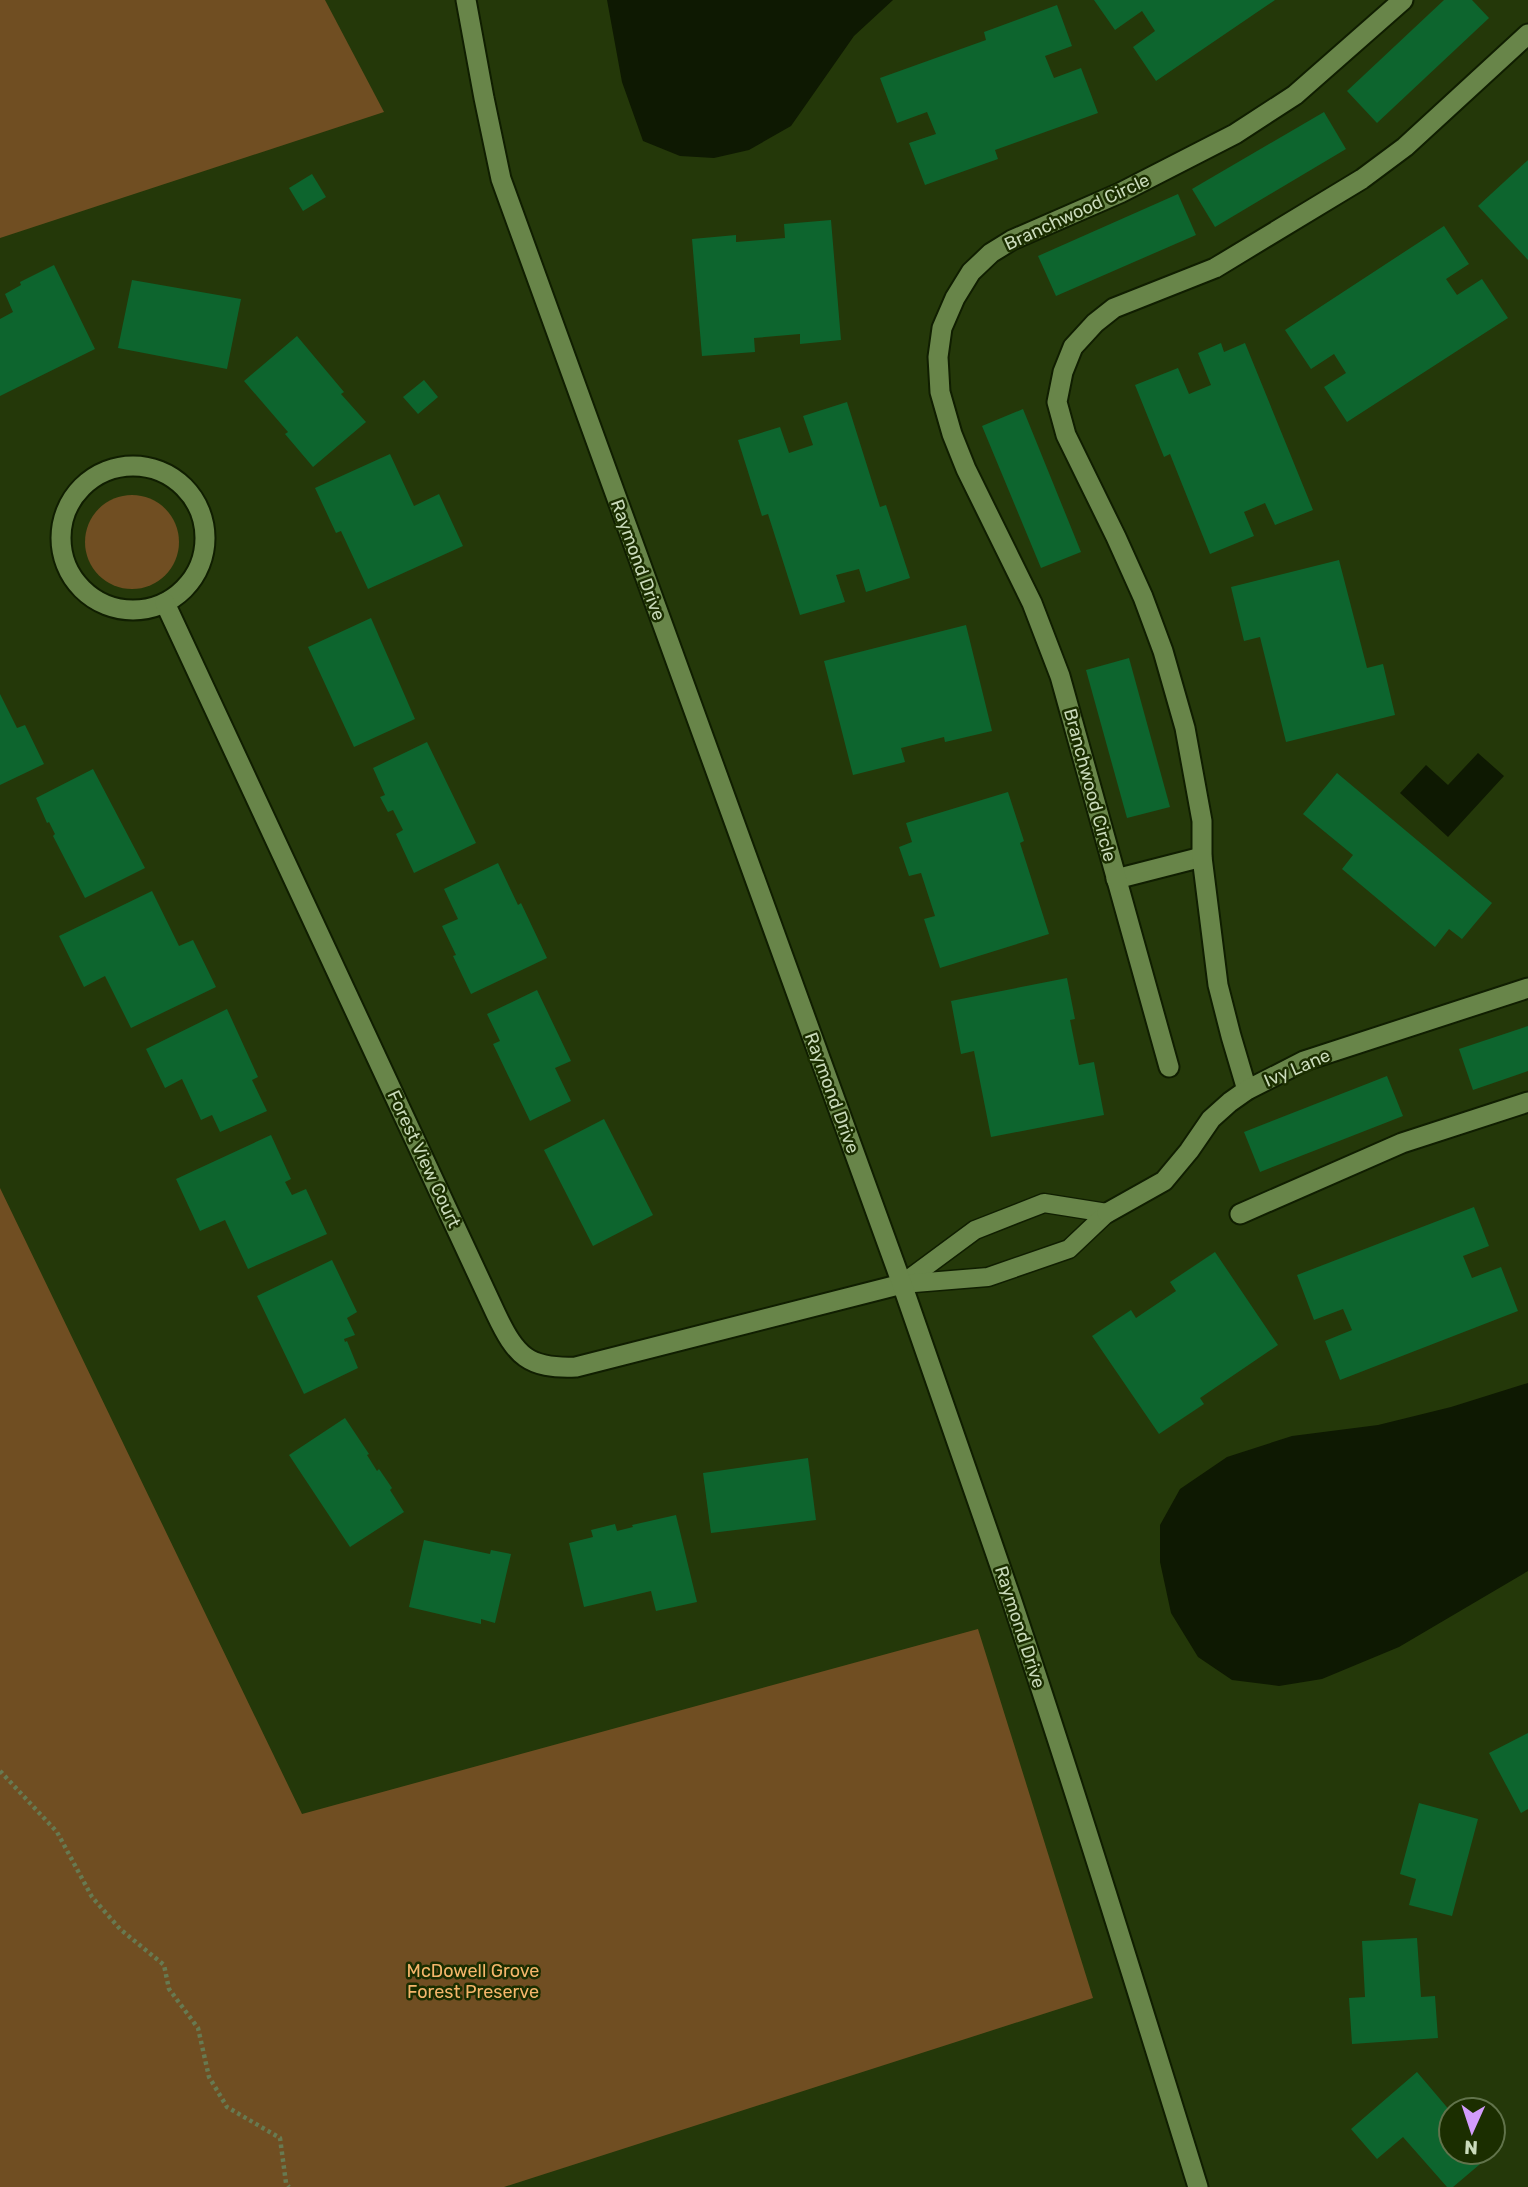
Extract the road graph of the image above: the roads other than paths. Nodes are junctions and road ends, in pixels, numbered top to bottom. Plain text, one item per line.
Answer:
1 (466, 0) edge
2 (1403, 0) edge
3 (1528, 34) edge
4 (165, 603) junction
5 (1202, 857) junction
6 (1116, 879) junction
7 (1528, 988) edge
8 (1169, 1067) dead end
9 (1247, 1090) junction
10 (1528, 1102) edge
11 (1107, 1213) junction
12 (1240, 1214) dead end
13 (902, 1284) junction
14 (1198, 2187) edge

1 - 13 street, Raymond Drive
2 - 6 street, Branchwood Circle
3 - 5 street
4 - 4 street
4 - 13 street, Forest View Court
5 - 6 street, Branchwood Circle
5 - 9 street
6 - 8 street, Branchwood Circle
7 - 9 street, Ivy Lane
9 - 11 street, Ivy Lane
10 - 12 street
11 - 13 lane, Ivy Lane
11 - 13 lane
13 - 14 street, Raymond Drive

